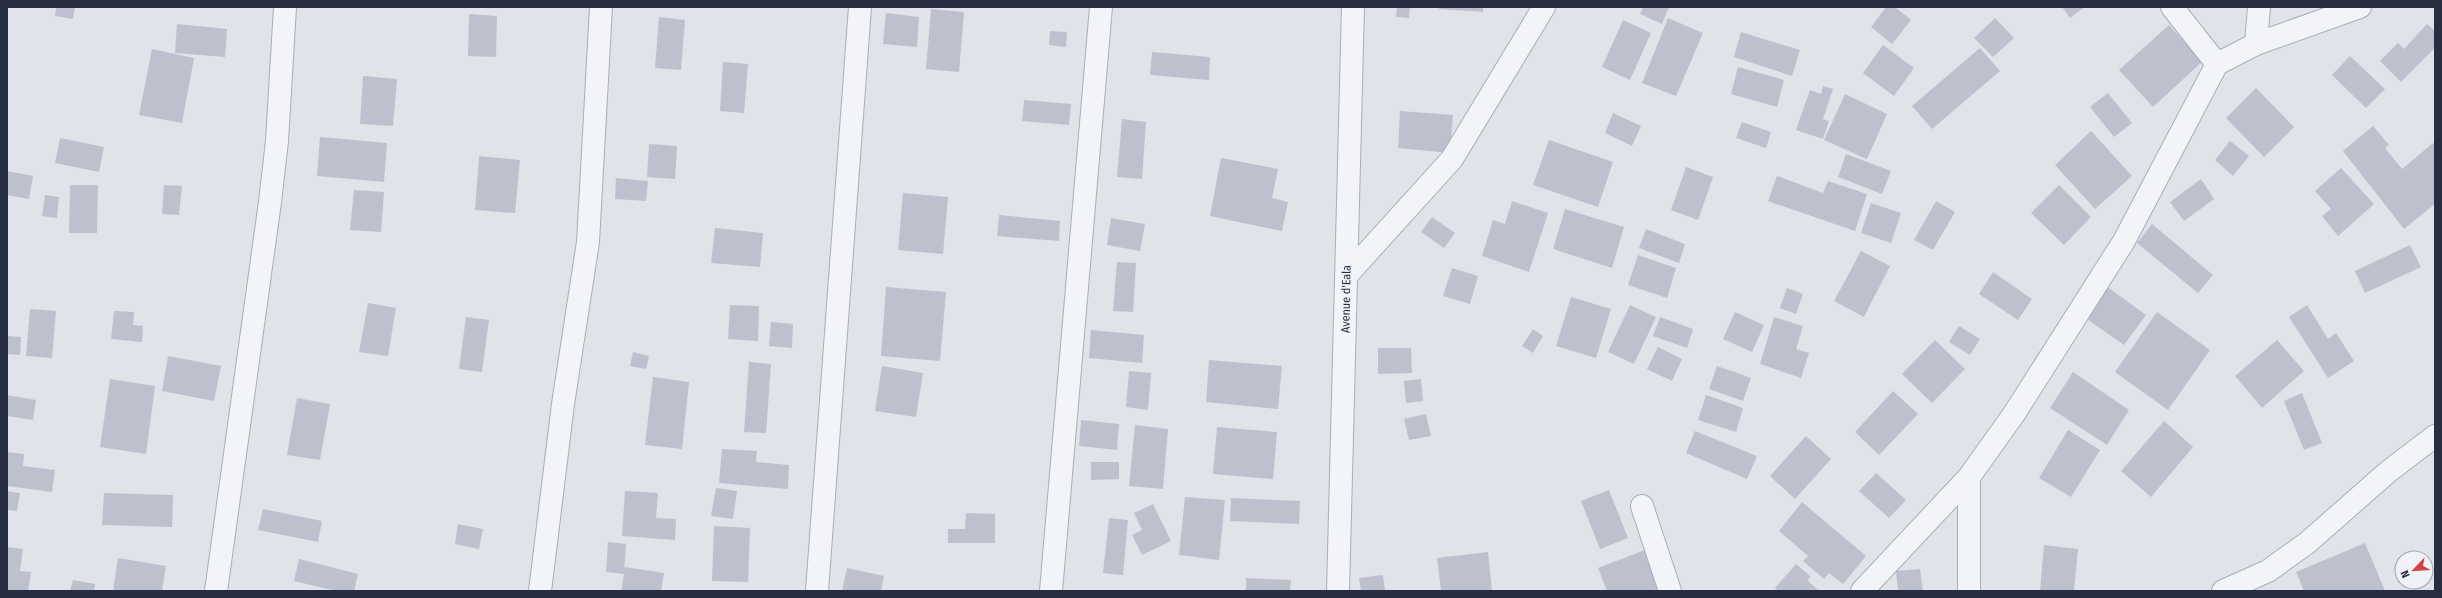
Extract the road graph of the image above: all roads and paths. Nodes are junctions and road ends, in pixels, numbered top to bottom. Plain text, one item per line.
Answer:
1 (285, 7) edge
2 (601, 7) edge
3 (860, 7) edge
4 (1101, 7) edge
5 (1353, 7) edge
6 (1544, 7) edge
7 (2172, 7) edge
8 (2259, 7) edge
9 (2360, 7) edge
10 (2256, 44) junction
11 (2217, 64) junction
12 (1346, 276) junction
13 (2435, 436) edge
14 (1969, 477) junction
15 (1642, 506) dead end
16 (216, 591) edge
17 (540, 591) edge
18 (817, 591) edge
19 (1051, 591) edge
20 (1338, 591) edge
21 (1670, 591) edge
22 (1862, 591) edge
23 (1969, 591) edge
24 (2223, 591) edge

1 - 16 street
2 - 17 street
3 - 18 street
4 - 19 street
5 - 12 street, Avenue d'Eala
6 - 12 street
7 - 11 street
8 - 10 street
9 - 10 street
10 - 11 street
11 - 14 street
12 - 20 street, Avenue d'Eala
13 - 24 street
14 - 22 street
14 - 23 street
15 - 21 street

